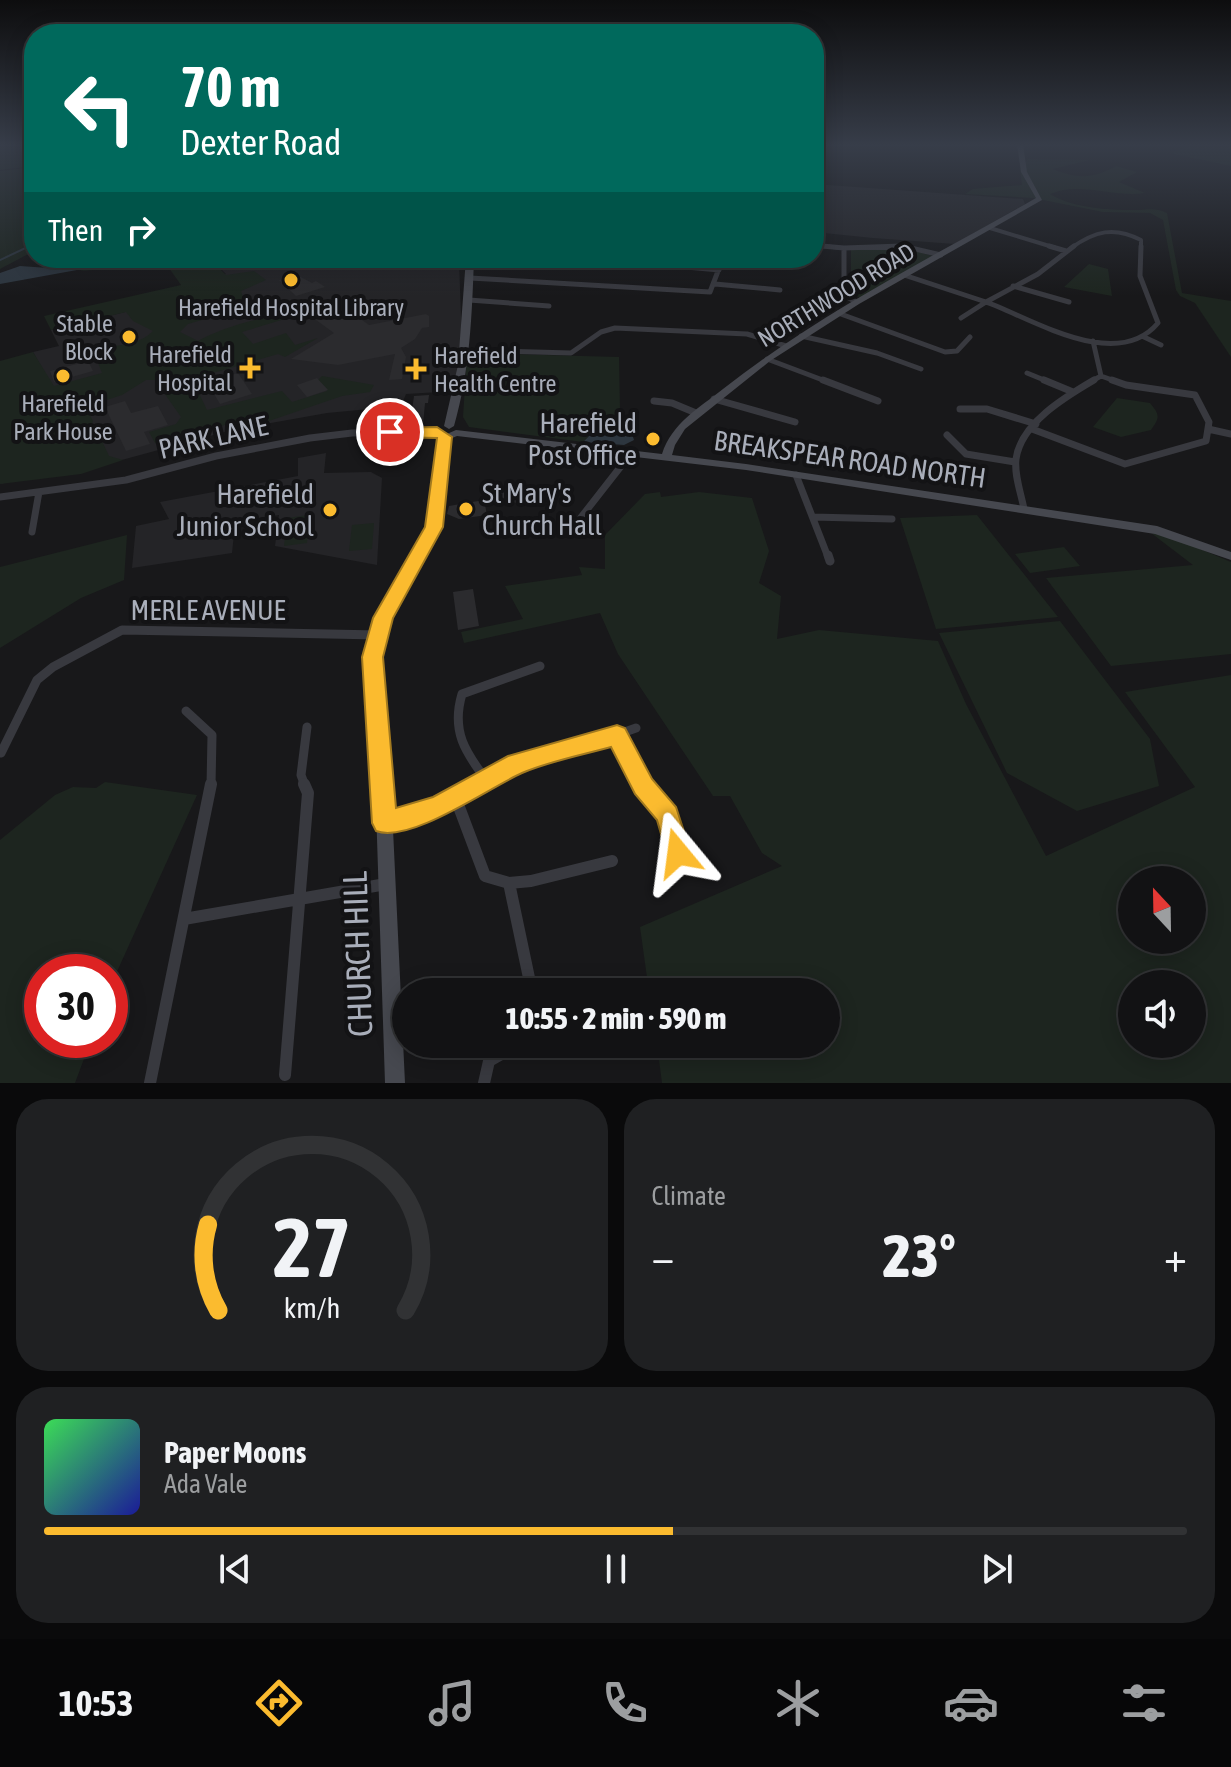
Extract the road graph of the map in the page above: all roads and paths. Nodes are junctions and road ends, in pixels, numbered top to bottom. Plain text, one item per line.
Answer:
1 (1037, 195) edge
2 (990, 228) junction
3 (824, 246) edge
4 (844, 248) junction
5 (1066, 251) junction
6 (941, 255) junction
7 (470, 268) edge
8 (700, 268) edge
9 (719, 270) joint
10 (904, 275) junction
11 (470, 278) junction
12 (715, 284) junction
13 (1012, 286) junction
14 (780, 290) dead end
15 (469, 300) junction
16 (856, 302) junction
17 (986, 302) junction
18 (1069, 302) dead end
19 (549, 306) dead end
20 (838, 313) junction
21 (961, 318) dead end
22 (801, 336) junction
23 (970, 337) dead end
24 (1144, 337) junction
25 (1093, 341) junction
26 (1161, 345) dead end
27 (786, 346) junction
28 (462, 350) junction
29 (767, 359) junction
30 (921, 369) dead end
31 (1027, 373) dead end
32 (1101, 376) junction
33 (1073, 392) junction
34 (714, 399) junction
35 (654, 401) dead end
36 (878, 401) dead end
37 (960, 409) dead end
38 (696, 413) junction
39 (795, 422) dead end
40 (1034, 426) junction
41 (1208, 429) junction
42 (447, 432) junction
43 (1231, 434) edge
44 (947, 435) dead end
45 (629, 456) junction
46 (666, 458) junction
47 (1015, 462) junction
48 (796, 475) junction
49 (39, 492) junction
50 (0, 497) edge
51 (1024, 509) junction
52 (813, 517) junction
53 (892, 519) dead end
54 (32, 532) dead end
55 (568, 534) dead end
56 (1231, 556) edge
57 (830, 561) dead end
58 (379, 635) junction
59 (540, 666) dead end
60 (186, 711) dead end
61 (307, 727) dead end
62 (636, 728) dead end
63 (617, 735) junction
64 (1, 753) edge
65 (487, 781) junction
66 (456, 799) junction
67 (385, 823) junction
68 (678, 853) dead end
69 (612, 861) dead end
70 (509, 883) junction
71 (386, 884) junction
72 (300, 900) junction
73 (184, 919) junction
74 (529, 978) edge
75 (494, 1058) edge
76 (285, 1075) dead end
77 (150, 1083) edge
78 (395, 1083) edge
79 (484, 1083) edge

1 - 2 street, NORTHWOOD ROAD
2 - 5 street
2 - 6 street, NORTHWOOD ROAD
3 - 4 street
4 - 6 street
4 - 16 street
5 - 13 street
5 - 24 street
6 - 10 street, NORTHWOOD ROAD
7 - 11 street, CHURCH HILL
8 - 9 street
9 - 12 street
10 - 16 street, NORTHWOOD ROAD
10 - 17 street
11 - 12 street
11 - 15 street, CHURCH HILL
12 - 14 street
13 - 17 street
13 - 18 street
15 - 19 street
15 - 28 street, CHURCH HILL
16 - 20 street, NORTHWOOD ROAD
17 - 21 street
17 - 25 street
20 - 22 street, NORTHWOOD ROAD
20 - 23 street
22 - 27 street, NORTHWOOD ROAD
22 - 30 street
24 - 25 street
24 - 26 street
25 - 32 street
27 - 28 street
27 - 29 street, NORTHWOOD ROAD
28 - 42 street, CHURCH HILL
29 - 34 street, NORTHWOOD ROAD
29 - 36 street
31 - 33 street
32 - 33 street
32 - 41 street
33 - 40 street
34 - 38 street, NORTHWOOD ROAD
34 - 39 street
35 - 38 street
37 - 40 street
38 - 46 street, NORTHWOOD ROAD
40 - 41 street
40 - 47 street
41 - 43 street
42 - 45 street, BREAKSPEAR ROAD NORTH
42 - 49 street, PARK LANE
42 - 58 street, CHURCH HILL
44 - 47 street
45 - 46 street, BREAKSPEAR ROAD NORTH
45 - 55 street
46 - 48 street, BREAKSPEAR ROAD NORTH
47 - 51 street
48 - 51 street, BREAKSPEAR ROAD NORTH
48 - 52 street
49 - 50 street, PARK LANE
49 - 54 street
51 - 56 street, BREAKSPEAR ROAD NORTH
52 - 53 street
52 - 57 street
58 - 64 street, MERLE AVENUE
58 - 67 street, CHURCH HILL
59 - 65 street
60 - 73 street
61 - 72 street
62 - 63 street
63 - 65 street
63 - 68 street
65 - 66 street
66 - 67 street
66 - 70 street
67 - 71 street, CHURCH HILL
69 - 70 street
70 - 74 street
71 - 72 street
71 - 78 street, CHURCH HILL
72 - 73 street
72 - 76 street
73 - 77 street
75 - 79 street

